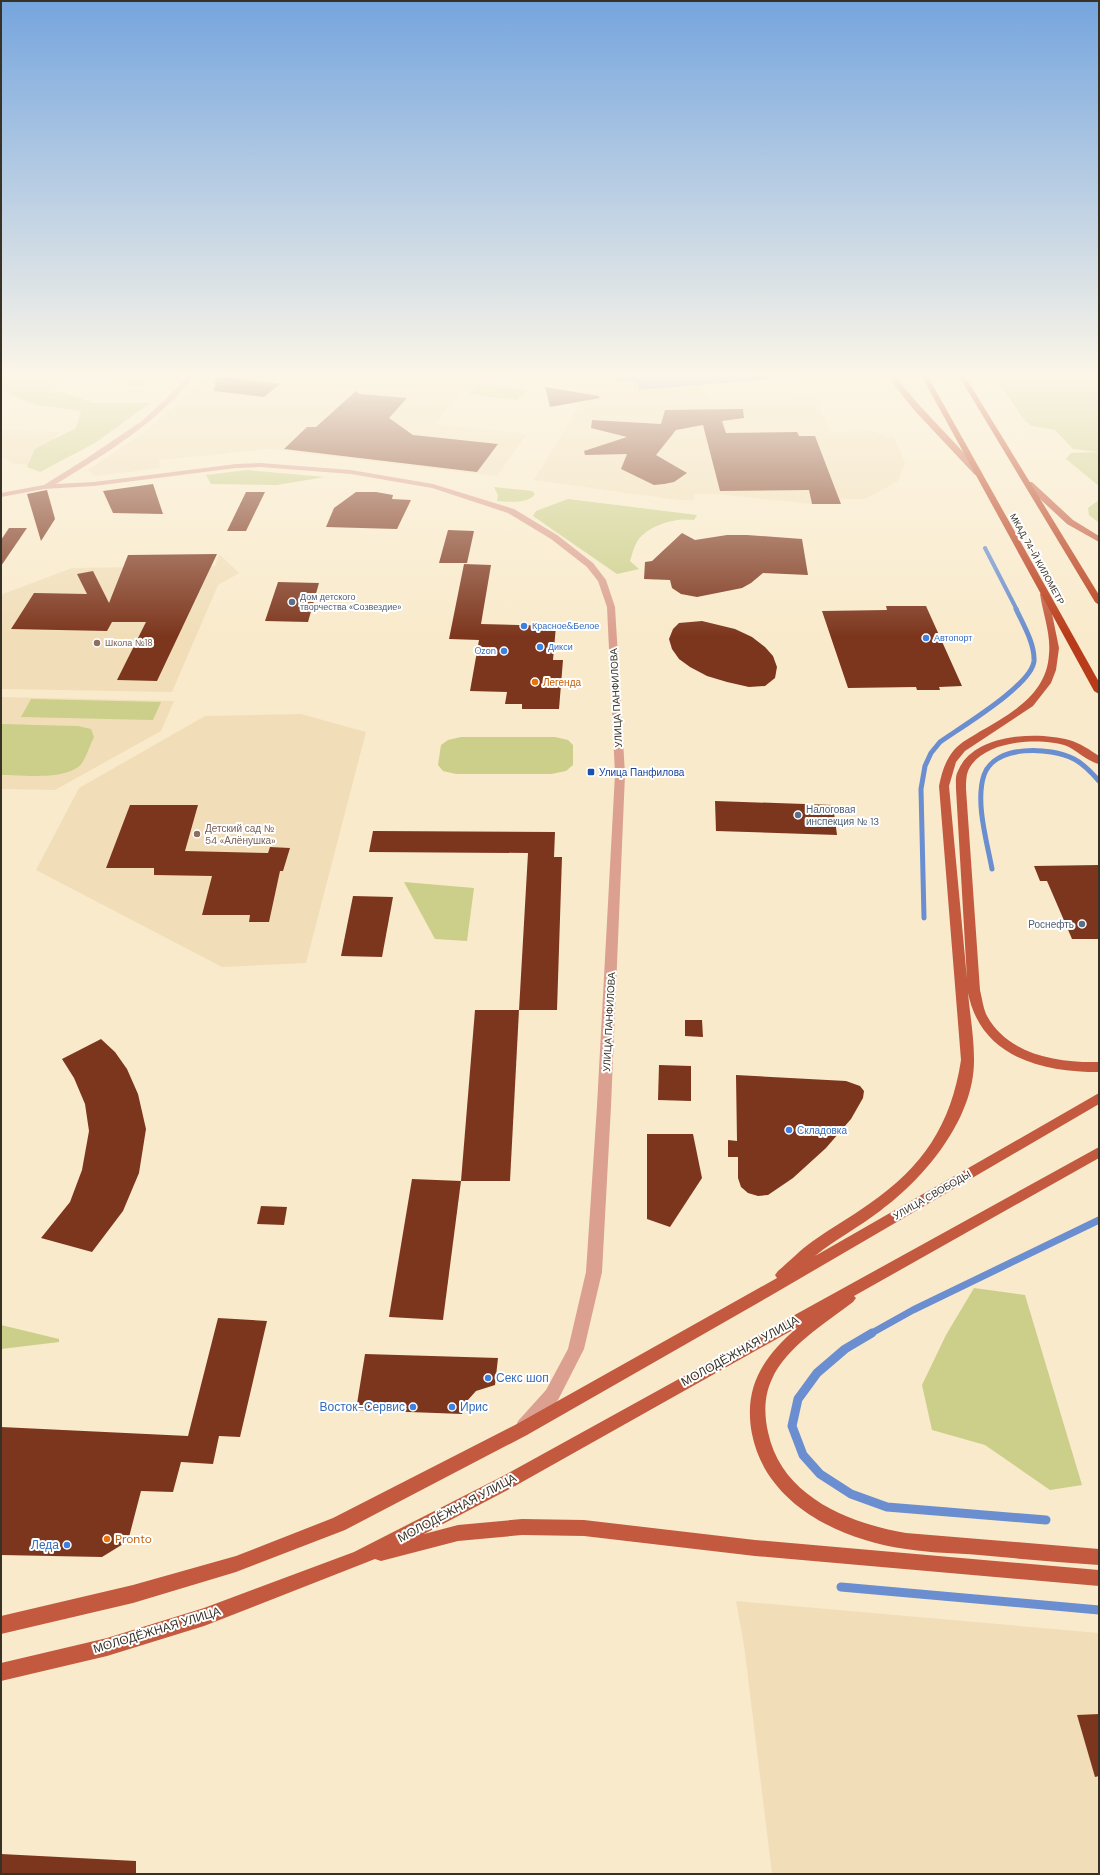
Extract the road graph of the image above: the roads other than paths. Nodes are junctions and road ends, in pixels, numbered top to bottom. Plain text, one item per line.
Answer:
1 (87, 460) edge
2 (967, 460) edge
3 (971, 460) edge
4 (1014, 460) edge
5 (978, 473) junction
6 (1029, 484) junction
7 (44, 487) junction
8 (1, 495) edge
9 (1099, 539) edge
10 (1044, 594) junction
11 (1099, 602) edge
12 (1099, 691) edge
13 (1099, 761) edge
14 (1099, 1067) edge
15 (1099, 1098) edge
16 (1099, 1152) edge
17 (881, 1272) junction
18 (765, 1292) junction
19 (521, 1430) junction
20 (360, 1558) junction
21 (1099, 1558) edge
22 (1099, 1578) edge
23 (1, 1626) edge
24 (1, 1672) edge

1 - 7 street
2 - 5 main road
3 - 5 highway, МКАД, 74-Й КИЛОМЕТР
4 - 6 highway
5 - 10 highway, МКАД, 74-Й КИЛОМЕТР
6 - 9 main road
6 - 11 highway
7 - 8 street, УЛИЦА ПАНФИЛОВА
7 - 19 street, УЛИЦА ПАНФИЛОВА
10 - 12 highway, МКАД, 74-Й КИЛОМЕТР
10 - 18 main road
13 - 14 main road
15 - 18 main road, УЛИЦА СВОБОДЫ
16 - 17 main road
17 - 20 main road, МОЛОДЁЖНАЯ УЛИЦА
17 - 21 main road
18 - 19 main road
19 - 23 main road
20 - 22 main road
20 - 24 main road, МОЛОДЁЖНАЯ УЛИЦА

